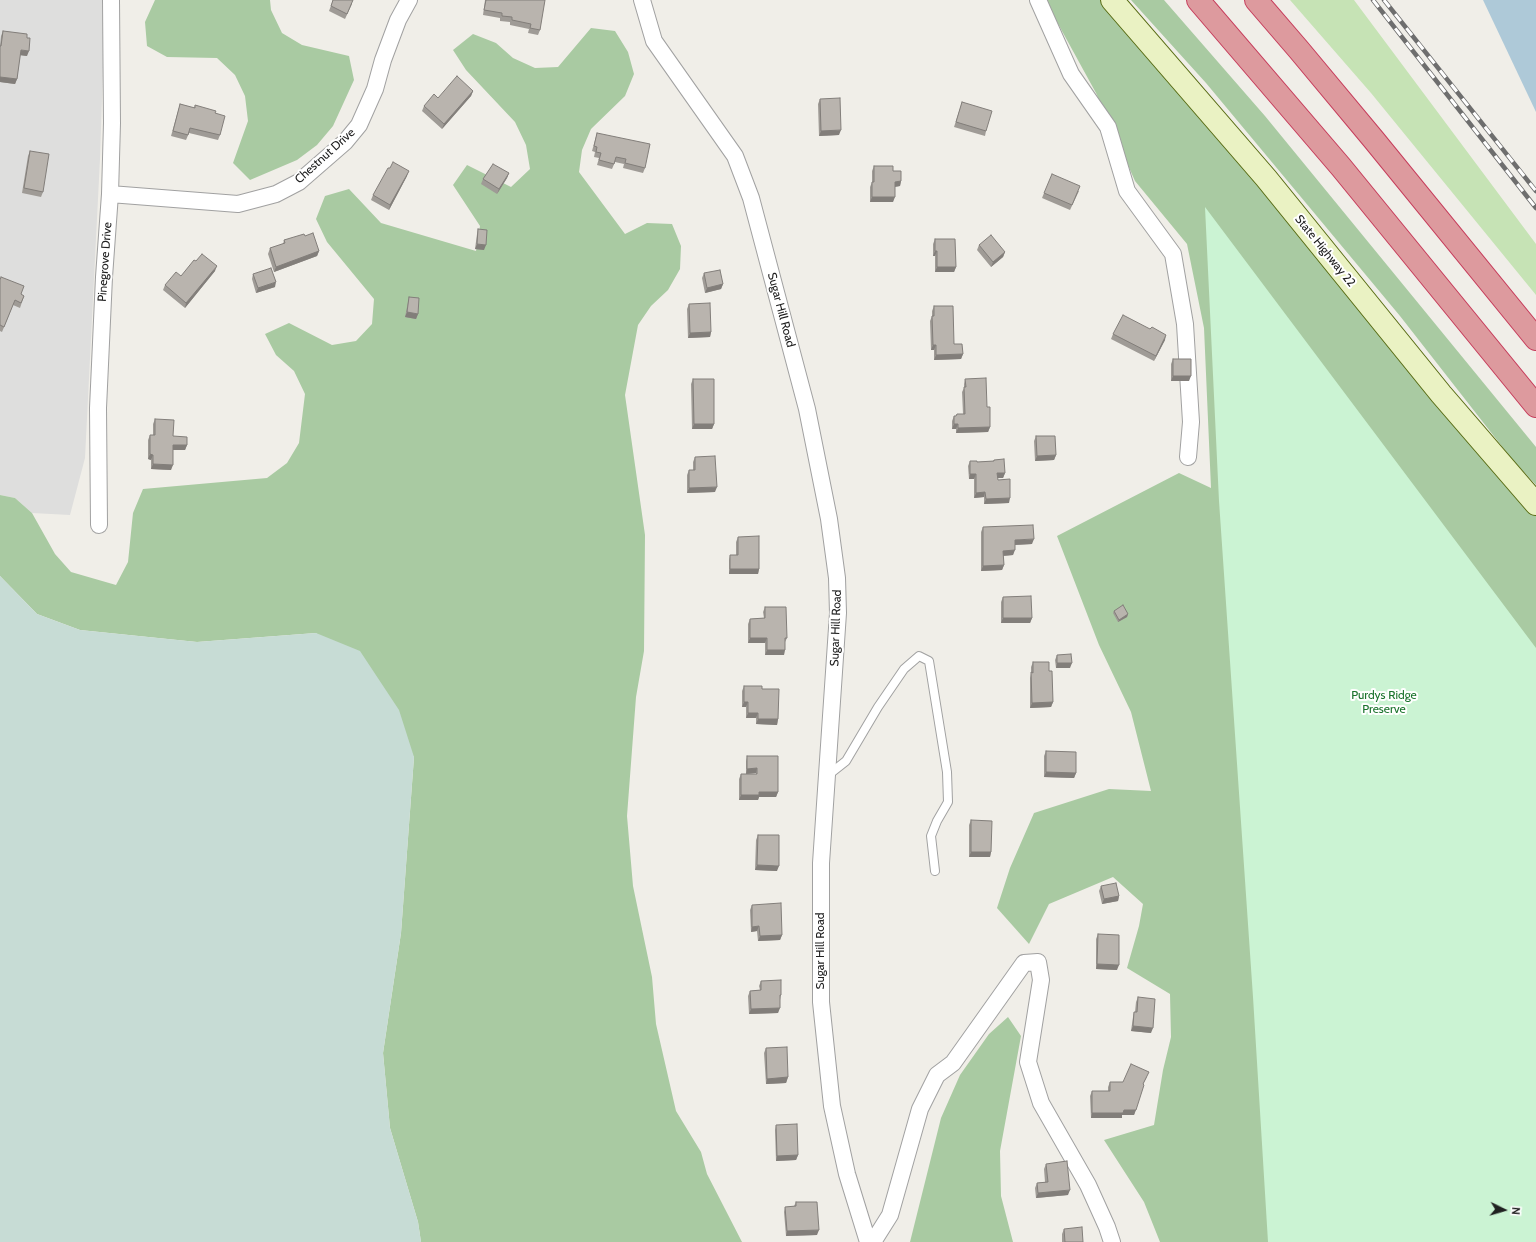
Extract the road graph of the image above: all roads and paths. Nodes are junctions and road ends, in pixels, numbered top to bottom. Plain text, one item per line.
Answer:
1 (111, 0) edge
2 (409, 0) edge
3 (642, 0) edge
4 (1038, 0) edge
5 (1112, 0) edge
6 (1198, 0) edge
7 (1256, 0) edge
8 (110, 194) junction
9 (1536, 339) edge
10 (1536, 406) edge
11 (1188, 457) dead end
12 (1536, 504) edge
13 (99, 525) dead end
14 (827, 776) junction
15 (936, 871) dead end
16 (868, 1242) edge
17 (873, 1242) edge
18 (1112, 1242) edge

1 - 8 street, Pinegrove Drive
2 - 8 street, Chestnut Drive
3 - 14 street, Sugar Hill Road
4 - 11 street
5 - 12 main road, State Highway 22
6 - 10 highway
7 - 9 highway
8 - 13 street, Pinegrove Drive
14 - 15 lane
14 - 16 street, Sugar Hill Road
17 - 18 street

